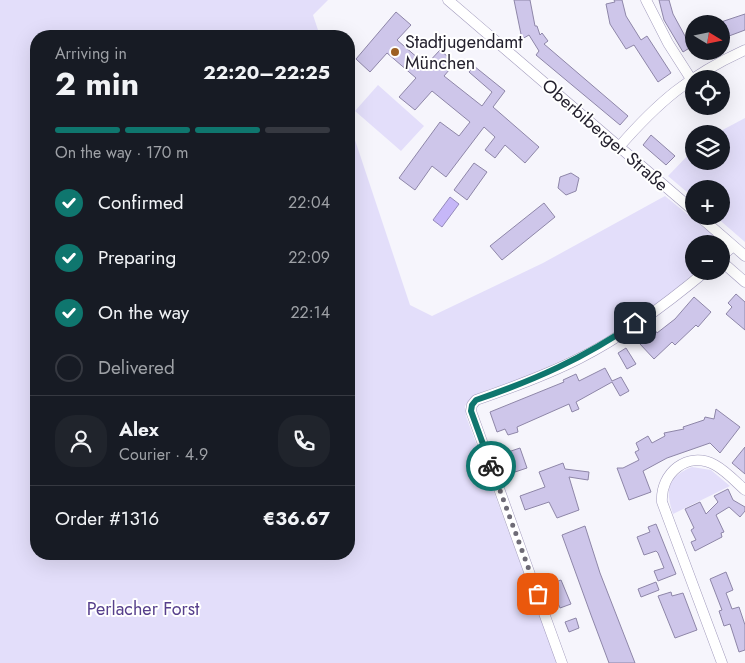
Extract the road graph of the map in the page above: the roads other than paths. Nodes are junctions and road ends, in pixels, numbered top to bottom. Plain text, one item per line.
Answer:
1 (448, 0) edge
2 (646, 0) edge
3 (745, 50) edge
4 (685, 70) edge
5 (708, 70) edge
6 (685, 84) edge
7 (619, 148) junction
8 (685, 204) edge
9 (709, 225) edge
10 (733, 246) junction
11 (730, 249) edge
12 (745, 256) edge
13 (730, 269) edge
14 (695, 280) edge
15 (745, 282) edge
16 (745, 490) edge
17 (562, 663) edge
18 (722, 663) edge

1 - 7 street, Oberbiberger Straße
2 - 4 street
3 - 5 street
6 - 7 street
7 - 8 street, Oberbiberger Straße
9 - 10 street
10 - 11 street
10 - 12 street
13 - 15 street
14 - 17 street
16 - 18 street

